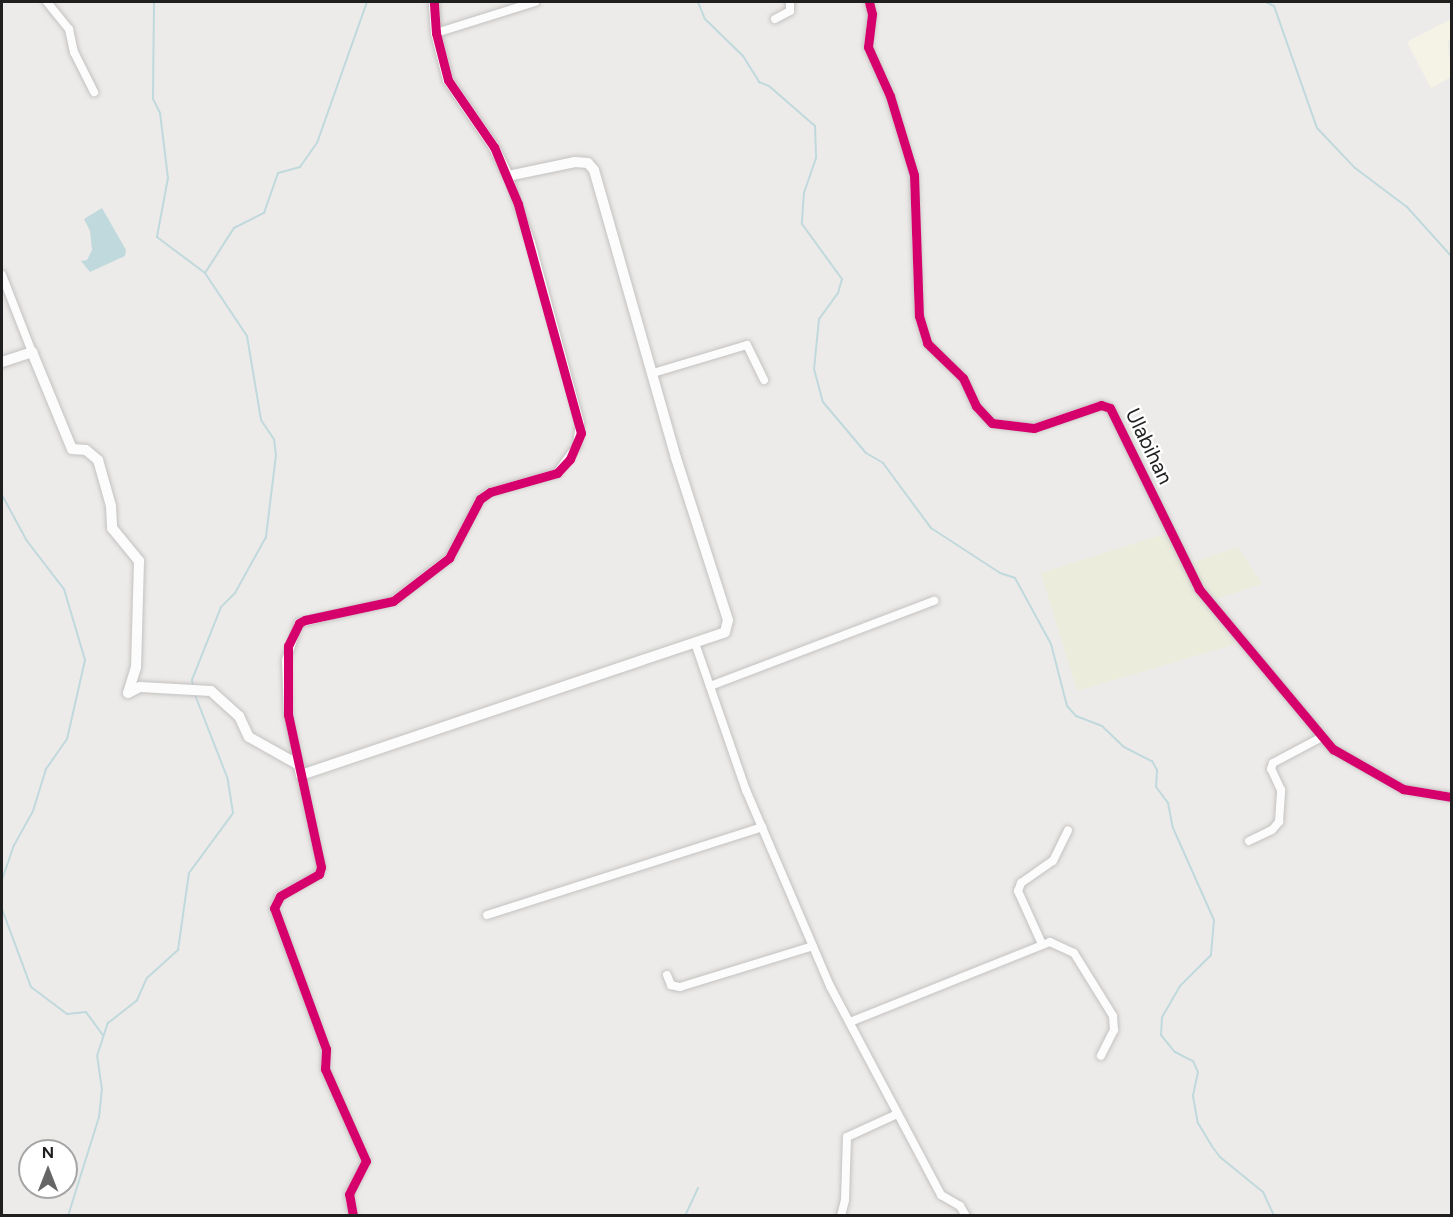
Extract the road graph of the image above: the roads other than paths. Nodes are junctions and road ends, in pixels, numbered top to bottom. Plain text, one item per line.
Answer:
1 (47, 2) edge
2 (434, 2) edge
3 (535, 2) edge
4 (790, 2) edge
5 (869, 2) edge
6 (775, 19) dead end
7 (436, 33) junction
8 (94, 92) dead end
9 (508, 176) junction
10 (2, 275) edge
11 (32, 352) junction
12 (2, 362) edge
13 (653, 373) junction
14 (764, 380) dead end
15 (934, 601) dead end
16 (695, 643) junction
17 (710, 686) junction
18 (1322, 737) junction
19 (300, 770) junction
20 (1452, 797) edge
21 (762, 827) junction
22 (1068, 830) dead end
23 (1249, 841) dead end
24 (488, 915) dead end
25 (1042, 944) junction
26 (813, 946) junction
27 (667, 975) dead end
28 (850, 1022) junction
29 (1101, 1056) dead end
30 (897, 1114) junction
31 (353, 1215) edge
32 (840, 1215) edge
33 (966, 1215) edge

1 - 8 street
2 - 7 street
3 - 7 street
4 - 6 street
5 - 18 street, Ulabihan
7 - 9 street
9 - 13 street
9 - 19 street
10 - 11 street
11 - 12 street
11 - 19 street
13 - 14 street
13 - 16 street
15 - 17 street
16 - 17 street
16 - 19 street
17 - 21 street
18 - 20 street, Ulabihan
18 - 23 street
19 - 31 street
21 - 24 street
21 - 26 street
22 - 25 street
25 - 28 street
25 - 29 street
26 - 27 street
26 - 28 street
28 - 30 street
30 - 32 street
30 - 33 street

